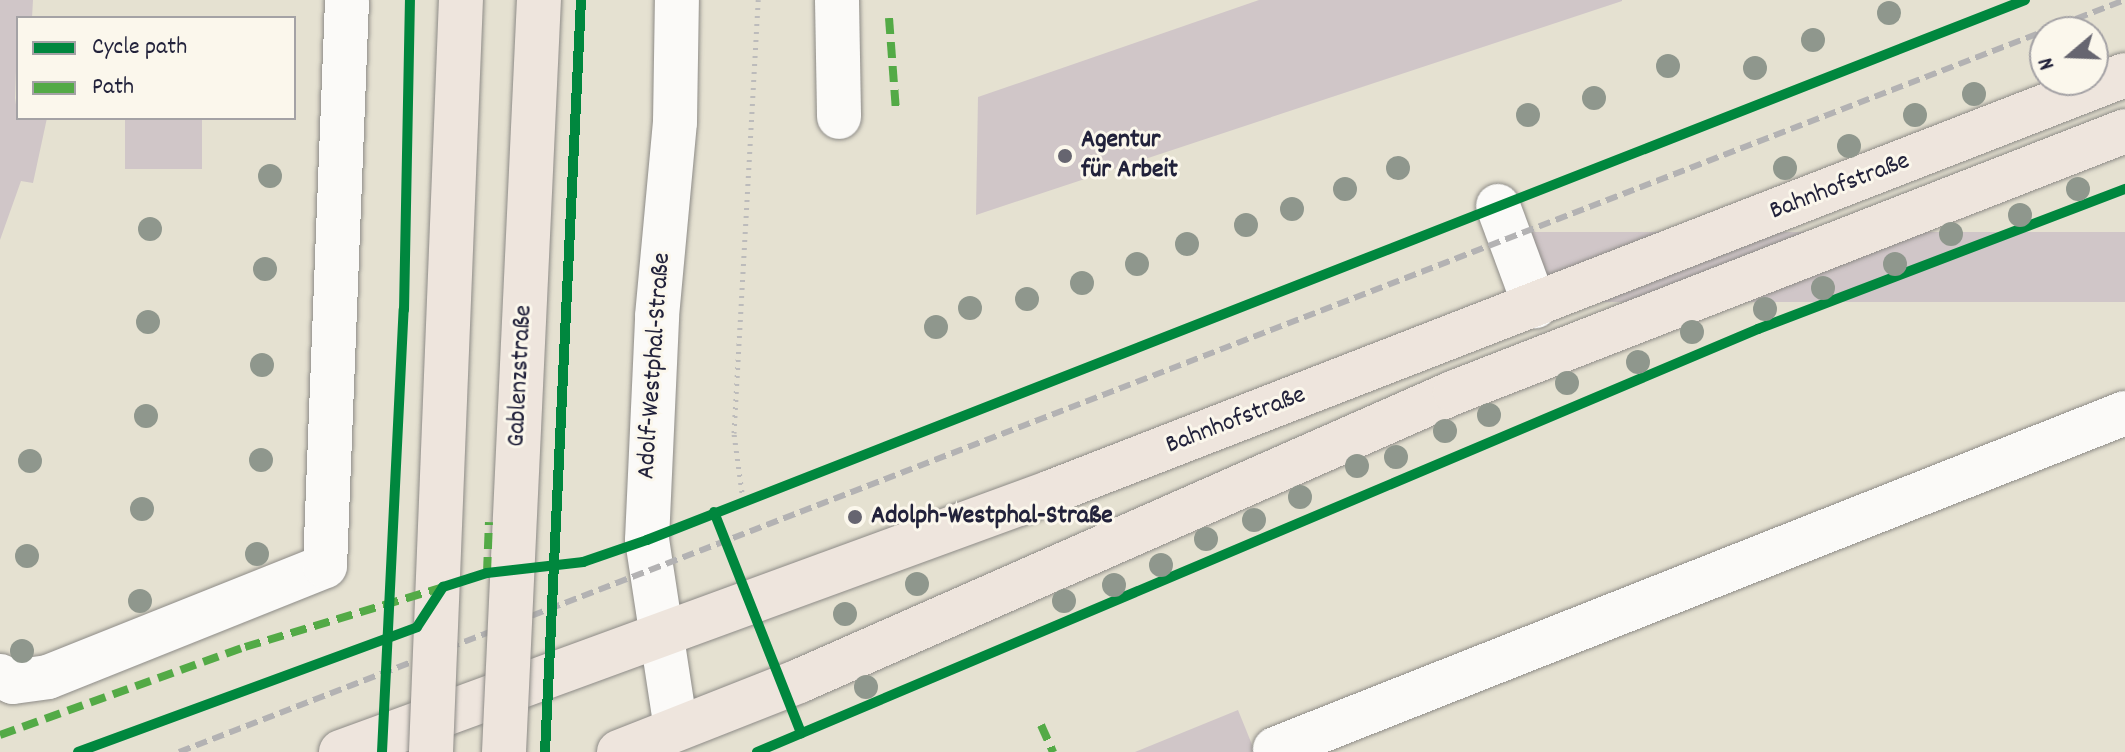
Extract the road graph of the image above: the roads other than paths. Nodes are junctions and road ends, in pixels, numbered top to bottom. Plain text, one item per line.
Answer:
1 (347, 0) edge
2 (461, 0) edge
3 (539, 0) edge
4 (677, 0) edge
5 (837, 0) edge
6 (2125, 75) edge
7 (839, 117) dead end
8 (2125, 131) edge
9 (1498, 206) dead end
10 (1535, 306) junction
11 (2125, 413) edge
12 (659, 633) junction
13 (0, 676) edge
14 (676, 729) junction
15 (1275, 749) dead end
16 (341, 752) edge
17 (431, 752) edge
18 (504, 752) edge
19 (619, 752) edge

1 - 13 street
2 - 17 main road, bridge
3 - 18 main road, Gablenzstraße, bridge
4 - 12 street, Adolf-Westphal-Straße
5 - 7 street
6 - 10 main road, Bahnhofstraße
8 - 14 main road, Bahnhofstraße
9 - 10 street
10 - 12 main road, Bahnhofstraße
11 - 15 street
12 - 14 street, Adolf-Westphal-Straße
12 - 16 main road, Bahnhofstraße
14 - 19 main road, Bahnhofstraße

